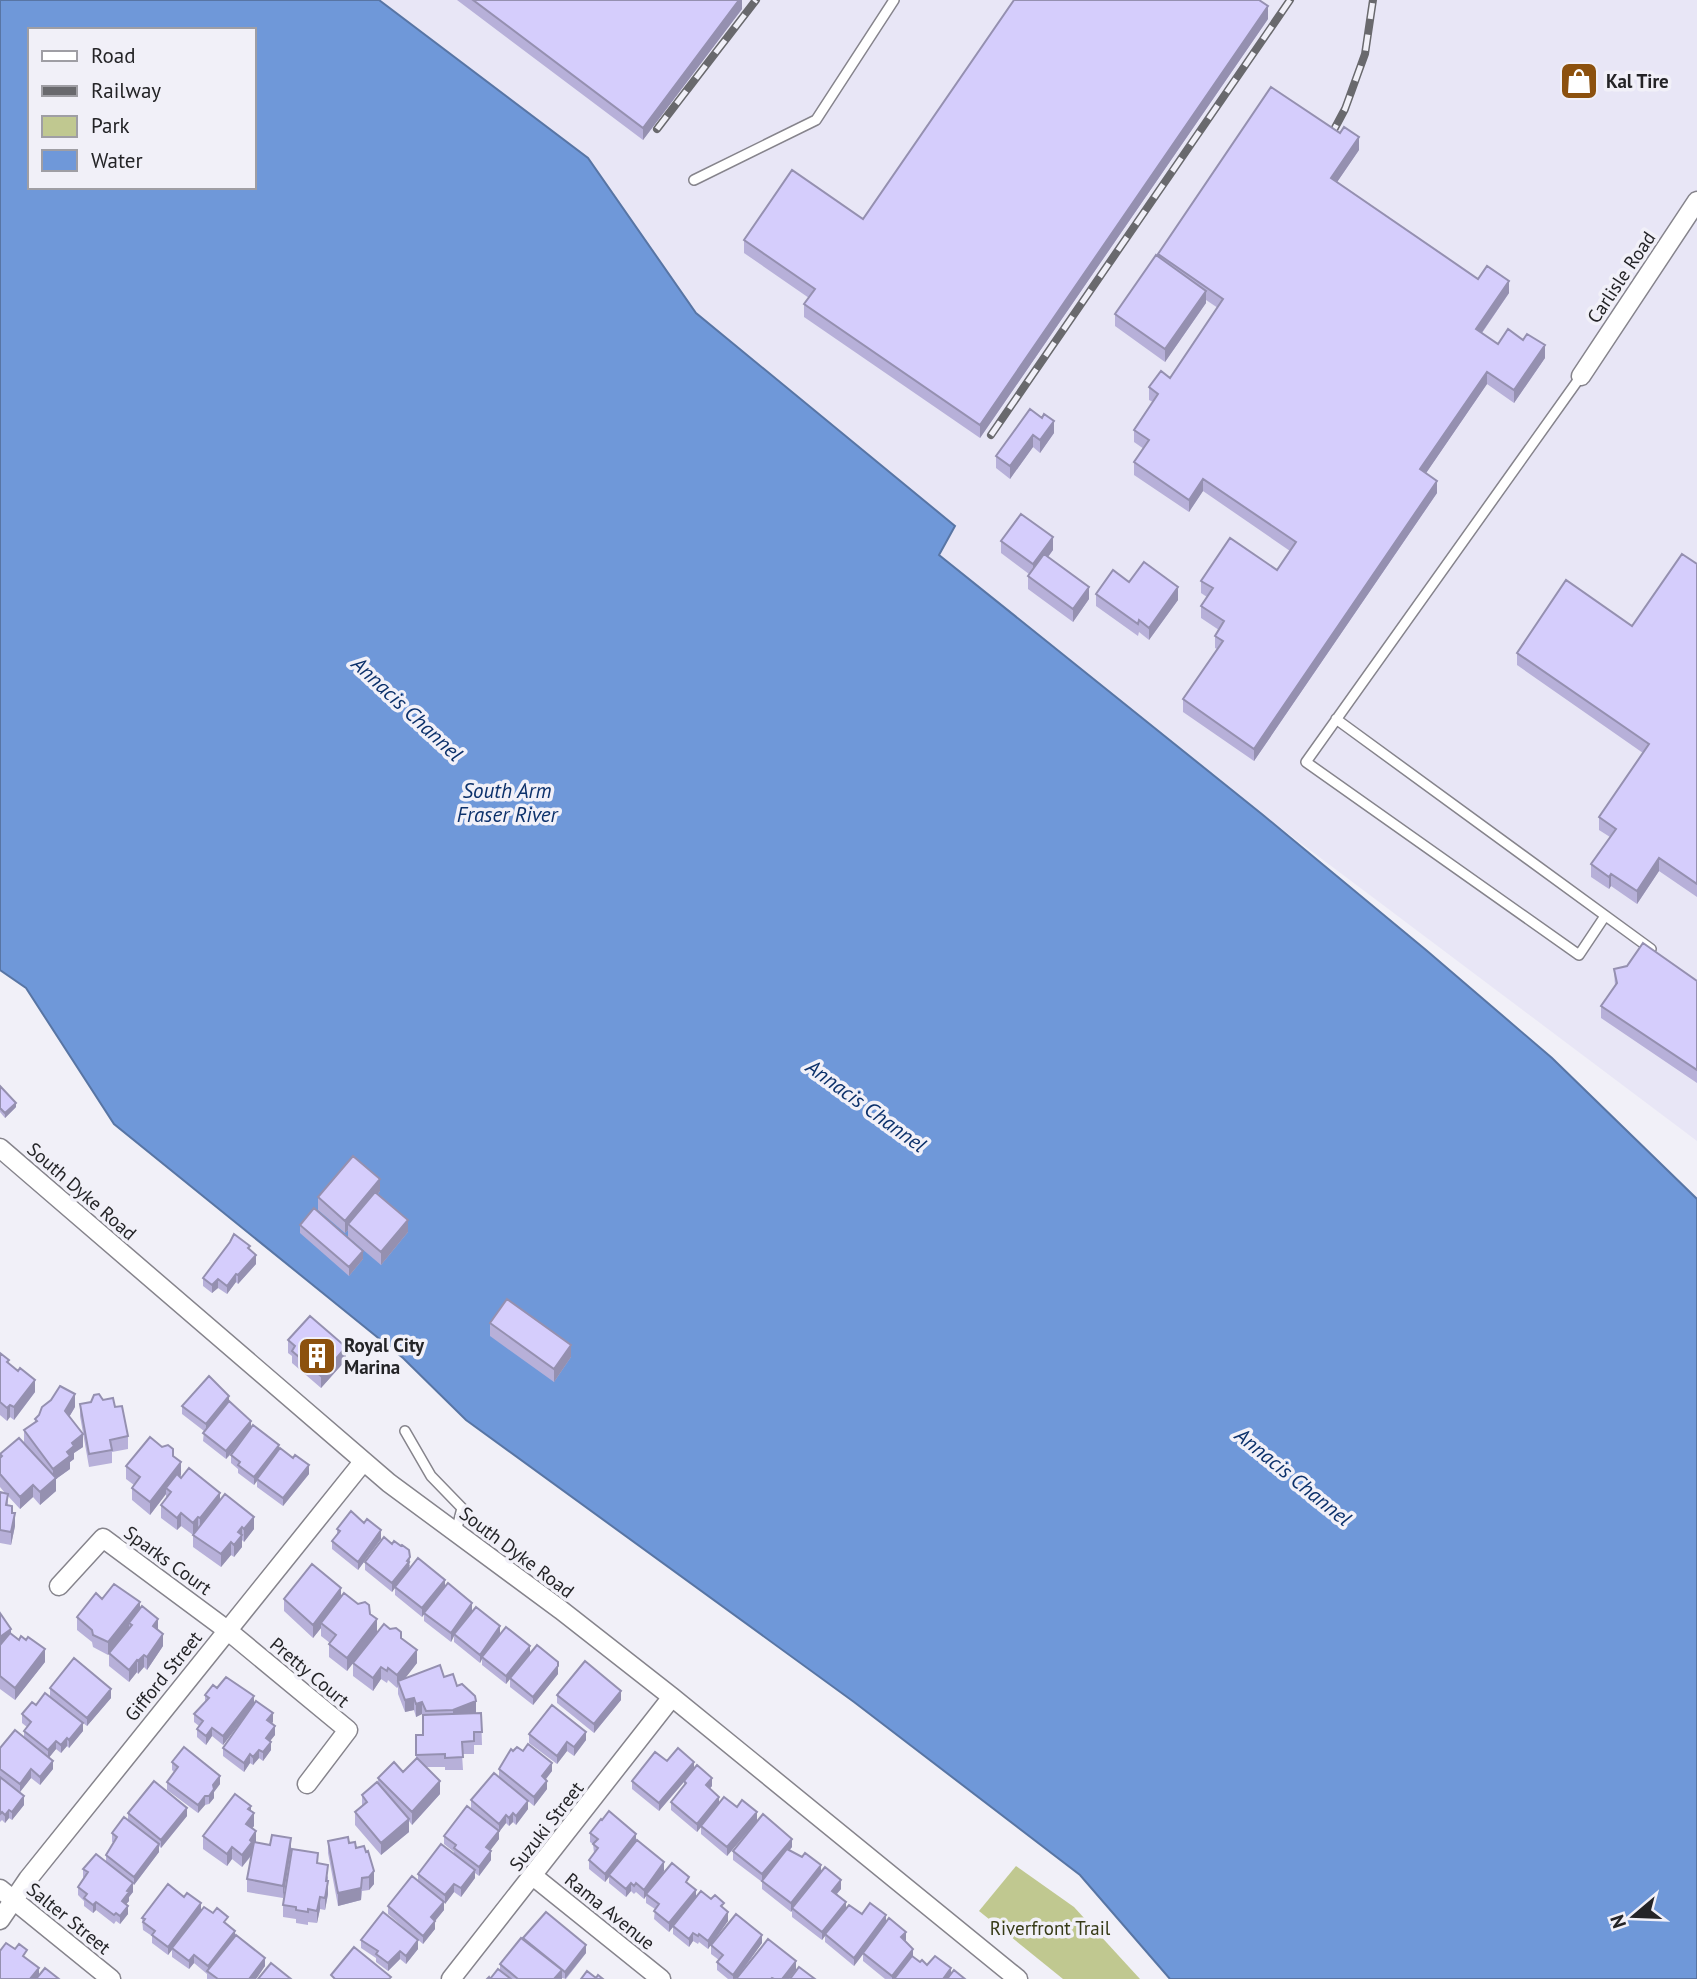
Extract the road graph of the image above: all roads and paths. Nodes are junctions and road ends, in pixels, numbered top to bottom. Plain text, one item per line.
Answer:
1 (894, 0) edge
2 (694, 180) dead end
3 (1697, 201) edge
4 (1581, 376) joint
5 (1336, 719) junction
6 (1605, 916) junction
7 (1656, 953) edge
8 (0, 1148) edge
9 (405, 1431) dead end
10 (363, 1462) junction
11 (455, 1532) junction
12 (59, 1586) dead end
13 (227, 1630) junction
14 (672, 1697) junction
15 (307, 1784) dead end
16 (533, 1876) junction
17 (0, 1889) edge
18 (15, 1901) junction
19 (0, 1920) edge
20 (111, 1979) edge
21 (451, 1979) edge
22 (661, 1979) edge
23 (1018, 1979) edge

1 - 2 lane
3 - 4 street, Carlisle Road
4 - 5 lane
5 - 6 lane
5 - 6 lane
6 - 7 lane
8 - 10 street, South Dyke Road
9 - 11 lane
10 - 11 street, South Dyke Road
10 - 13 street, Gifford Street
11 - 14 street, South Dyke Road
12 - 13 street, Sparks Court
13 - 15 street, Pretty Court
13 - 18 street, Gifford Street
14 - 16 street, Suzuki Street
14 - 23 street, South Dyke Road
16 - 21 street, Suzuki Street
16 - 22 street, Rama Avenue
17 - 18 street, Salter Street
18 - 19 street, Gifford Street
18 - 20 street, Salter Street

